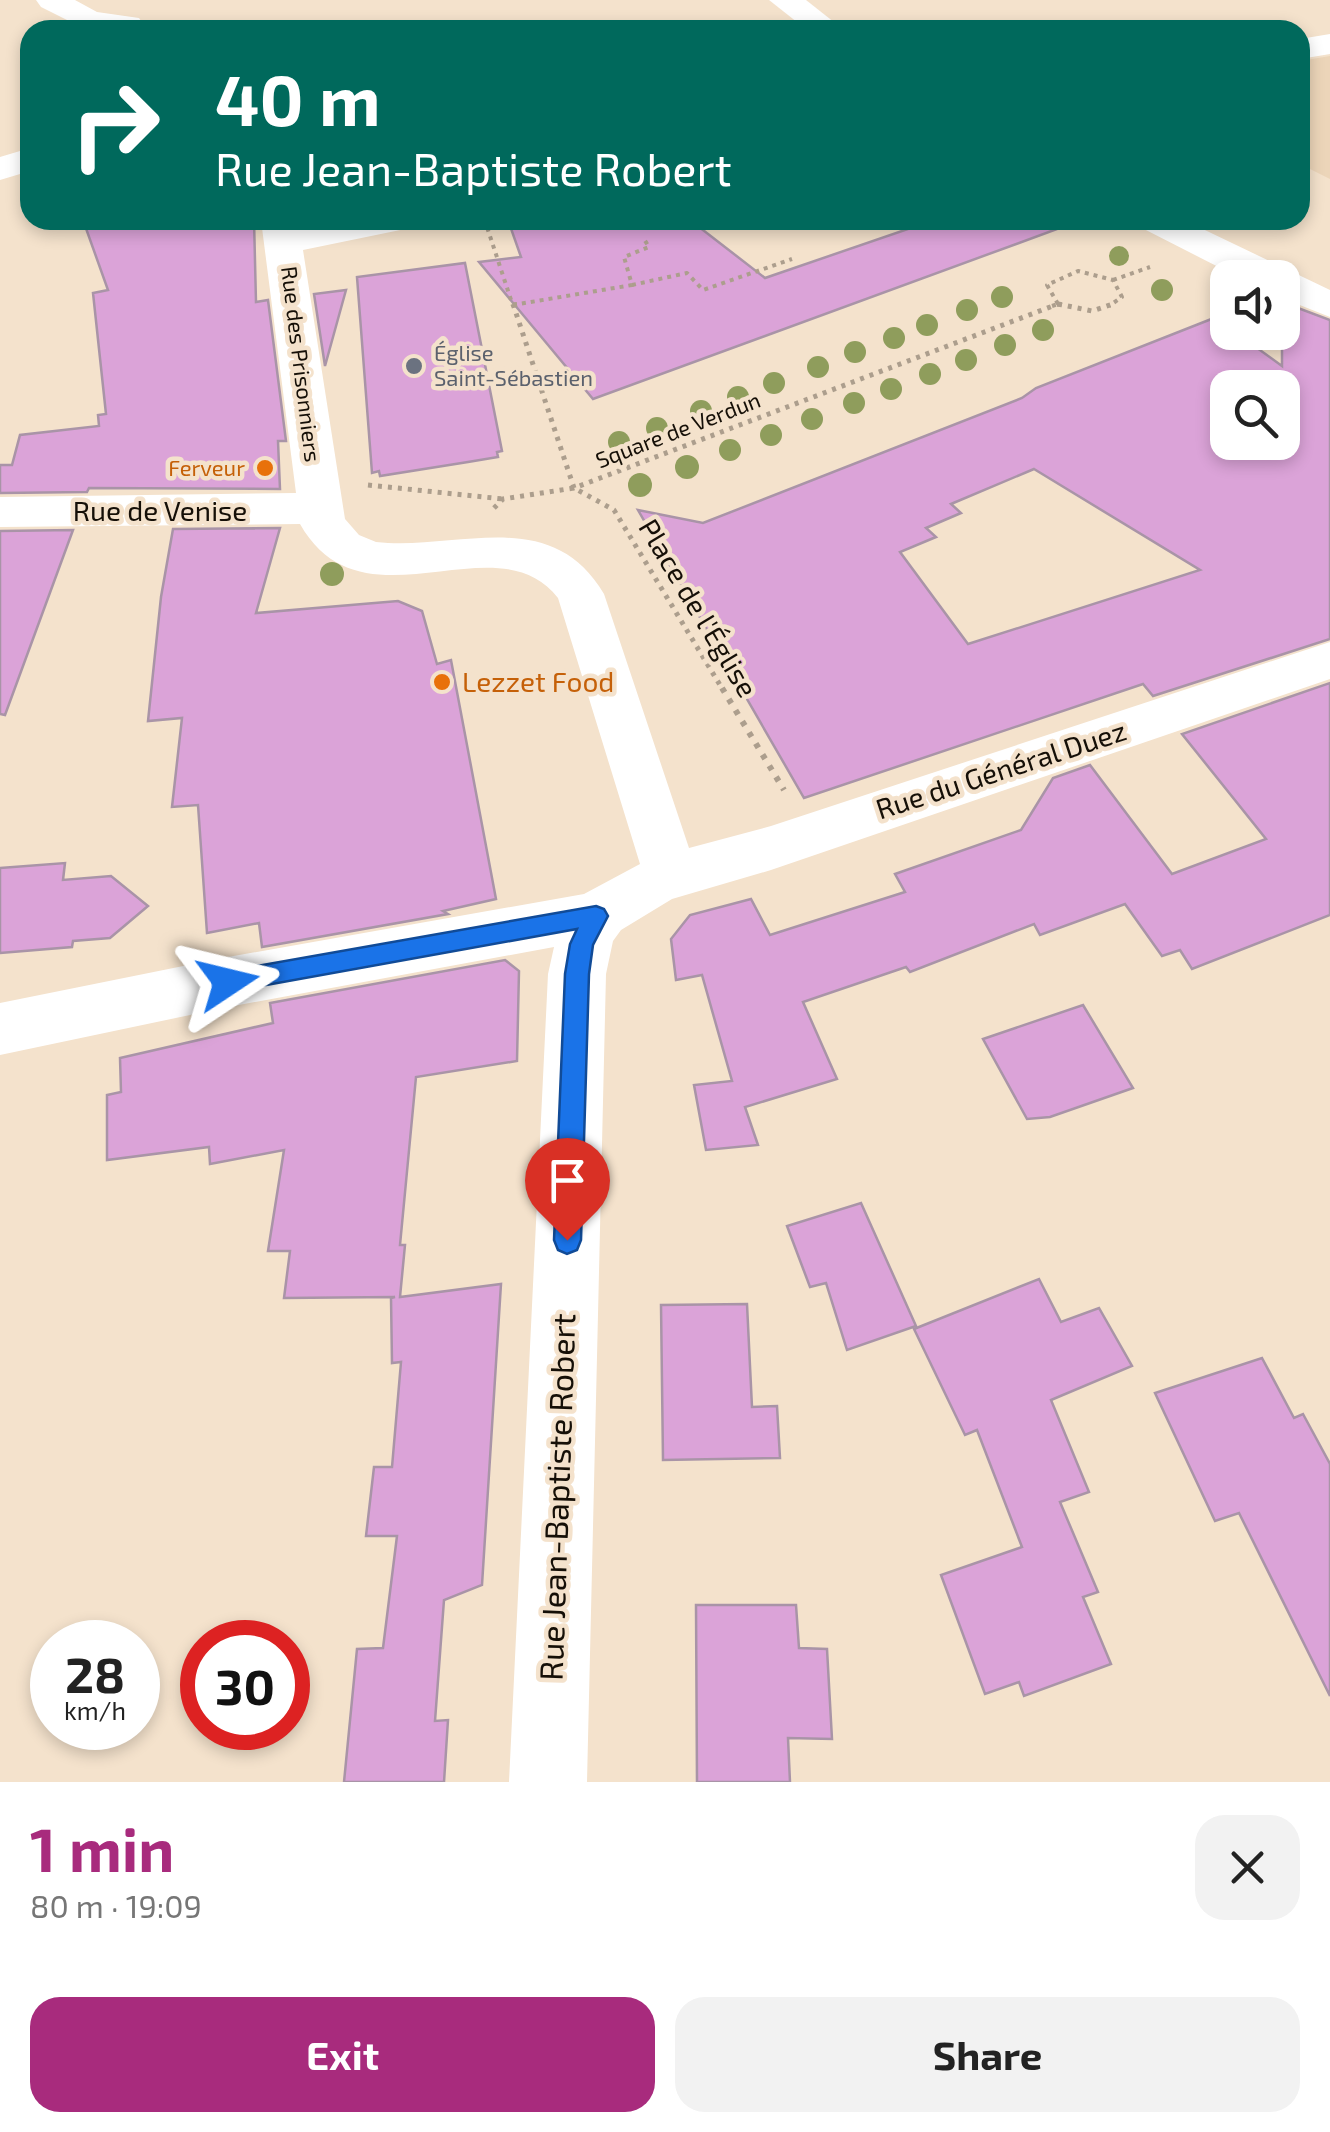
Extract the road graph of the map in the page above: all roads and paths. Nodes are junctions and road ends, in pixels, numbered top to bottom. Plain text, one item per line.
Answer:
1 (52, 0) edge
2 (785, 0) edge
3 (88, 20) edge
4 (814, 20) edge
5 (488, 230) edge
6 (1175, 230) edge
7 (283, 231) edge
8 (644, 240) dead end
9 (792, 259) dead end
10 (1235, 260) edge
11 (632, 286) junction
12 (1300, 292) edge
13 (1058, 304) junction
14 (513, 305) junction
15 (1330, 306) edge
16 (368, 485) dead end
17 (574, 488) junction
18 (504, 499) junction
19 (319, 508) junction
20 (0, 512) edge
21 (478, 555) junction
22 (1330, 660) edge
23 (810, 834) junction
24 (671, 877) junction
25 (596, 916) junction
26 (0, 1030) edge
27 (548, 1782) edge

1 - 3 street
2 - 4 street
5 - 14 path, Square de Verdun
6 - 10 street
7 - 19 street, Rue des Prisonniers
8 - 11 path
9 - 11 path
11 - 14 path
12 - 15 street
13 - 13 path, Square de Verdun
13 - 17 path, Square de Verdun
14 - 17 path, Square de Verdun
16 - 18 path
17 - 18 path
17 - 23 path, Place de l'Église
18 - 21 path
19 - 20 street, Rue de Venise
19 - 21 street
21 - 24 street
22 - 23 street, Rue du Général Duez
23 - 24 street, Rue du Général Duez
24 - 25 street, Rue du Général Duez
25 - 26 street
25 - 27 street, Rue Jean-Baptiste Robert

